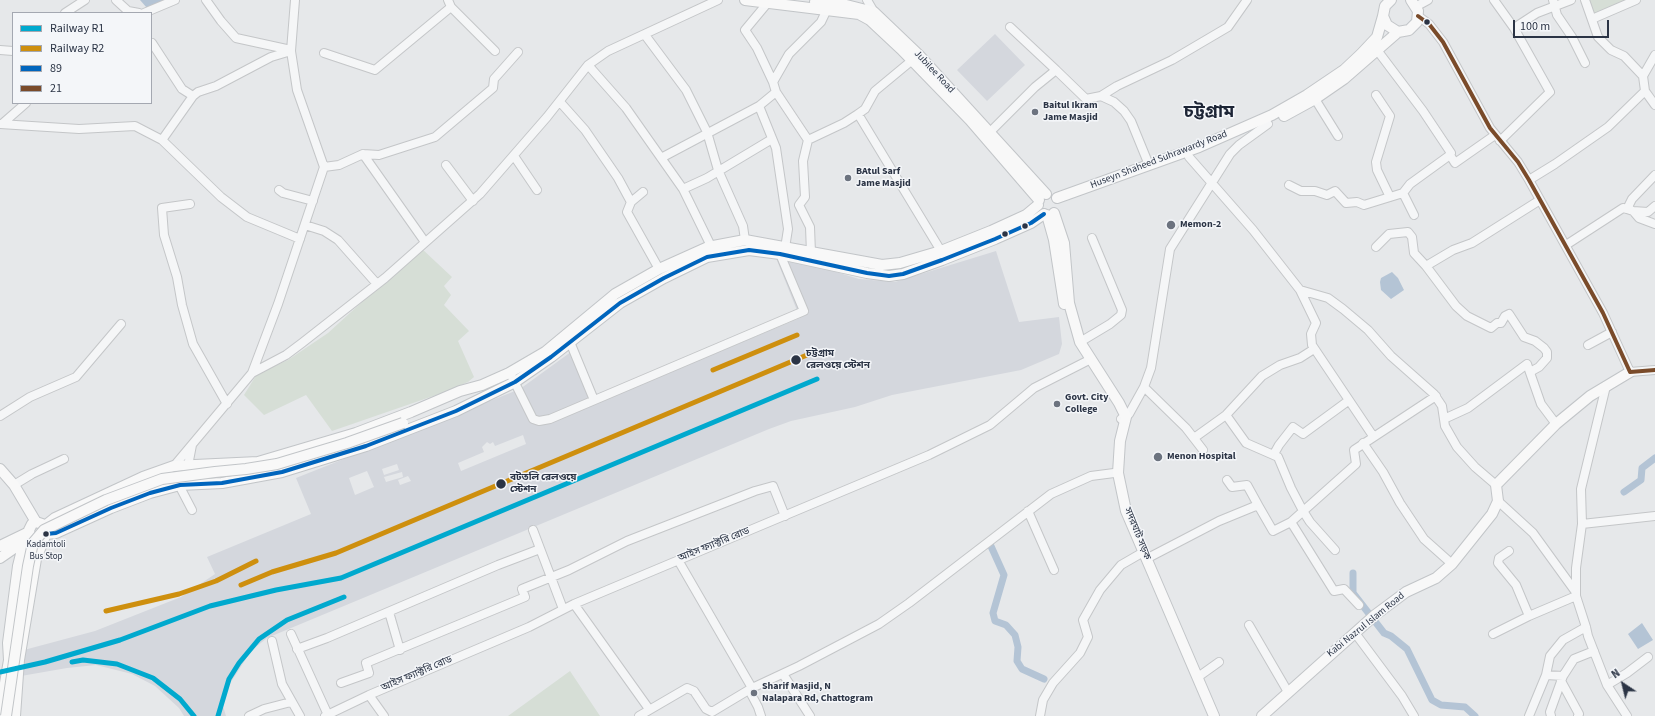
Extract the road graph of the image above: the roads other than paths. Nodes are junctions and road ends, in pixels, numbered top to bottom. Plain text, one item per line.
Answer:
1 (85, 0) edge
2 (116, 0) edge
3 (175, 0) edge
4 (206, 0) edge
5 (295, 0) edge
6 (718, 0) edge
7 (744, 0) edge
8 (795, 0) edge
9 (867, 0) edge
10 (1247, 0) edge
11 (1428, 0) edge
12 (1494, 0) edge
13 (1571, 0) edge
14 (1585, 0) edge
15 (1636, 0) edge
16 (769, 1) edge
17 (1554, 3) edge
18 (450, 4) edge
19 (1386, 6) edge
20 (829, 7) junction
21 (1415, 8) edge
22 (67, 12) edge
23 (134, 12) edge
24 (146, 12) edge
25 (874, 12) junction
26 (1592, 19) junction
27 (1010, 27) dead end
28 (1514, 28) junction
29 (1398, 32) junction
30 (645, 34) junction
31 (152, 43) dead end
32 (0, 50) edge
33 (1377, 50) junction
34 (12, 51) edge
35 (291, 51) junction
36 (495, 51) dead end
37 (518, 52) dead end
38 (324, 53) dead end
39 (1655, 55) edge
40 (916, 58) junction
41 (1585, 63) dead end
42 (588, 65) junction
43 (1056, 70) junction
44 (1643, 76) junction
45 (773, 82) junction
46 (1645, 91) junction
47 (776, 92) junction
48 (1376, 95) dead end
49 (193, 96) junction
50 (1101, 96) junction
51 (1315, 98) junction
52 (560, 102) junction
53 (25, 104) edge
54 (1655, 105) edge
55 (759, 106) junction
56 (858, 114) junction
57 (1, 124) edge
58 (1268, 124) junction
59 (707, 132) junction
60 (990, 132) junction
61 (1338, 136) dead end
62 (1498, 138) junction
63 (772, 139) junction
64 (162, 140) junction
65 (808, 140) junction
66 (363, 154) junction
67 (514, 156) junction
68 (1450, 156) junction
69 (1189, 157) junction
70 (661, 158) junction
71 (446, 165) dead end
72 (1149, 165) junction
73 (324, 167) junction
74 (718, 170) junction
75 (1655, 175) edge
76 (1529, 180) junction
77 (1211, 182) junction
78 (1289, 185) dead end
79 (683, 189) junction
80 (279, 190) dead end
81 (537, 190) dead end
82 (643, 192) dead end
83 (1402, 193) junction
84 (1390, 196) junction
85 (1058, 199) junction
86 (473, 200) junction
87 (1041, 200) junction
88 (1540, 200) junction
89 (313, 201) junction
90 (631, 202) junction
91 (190, 204) dead end
92 (1655, 206) edge
93 (1630, 210) junction
94 (1049, 214) junction
95 (1414, 215) dead end
96 (1655, 224) edge
97 (305, 225) junction
98 (1092, 238) dead end
99 (300, 239) junction
100 (745, 240) junction
101 (425, 242) junction
102 (1566, 245) junction
103 (711, 246) junction
104 (1376, 247) dead end
105 (782, 251) junction
106 (941, 251) junction
107 (811, 253) junction
108 (871, 263) junction
109 (1426, 266) junction
110 (659, 269) junction
111 (867, 273) junction
112 (377, 284) junction
113 (1300, 290) junction
114 (121, 324) dead end
115 (1612, 332) junction
116 (570, 342) junction
117 (1080, 342) junction
118 (1588, 345) dead end
119 (1314, 349) junction
120 (1088, 360) junction
121 (1655, 370) edge
122 (1530, 372) junction
123 (1630, 372) junction
124 (252, 373) junction
125 (509, 373) junction
126 (515, 382) junction
127 (1606, 386) junction
128 (1144, 387) junction
129 (468, 389) junction
130 (1436, 396) junction
131 (594, 400) junction
132 (1348, 401) junction
133 (227, 404) junction
134 (472, 404) junction
135 (1226, 415) junction
136 (0, 416) edge
137 (1123, 418) junction
138 (1444, 419) junction
139 (403, 423) junction
140 (1556, 424) junction
141 (1374, 436) junction
142 (1194, 438) junction
143 (1363, 443) junction
144 (192, 444) junction
145 (1203, 450) dead end
146 (1274, 454) junction
147 (64, 460) dead end
148 (174, 466) junction
149 (188, 467) junction
150 (0, 469) edge
151 (1114, 473) junction
152 (1227, 480) dead end
153 (14, 485) junction
154 (180, 485) junction
155 (1496, 485) junction
156 (1498, 501) junction
157 (1258, 505) junction
158 (192, 510) dead end
159 (1028, 511) junction
160 (1303, 512) junction
161 (786, 516) junction
162 (1655, 516) edge
163 (1290, 522) junction
164 (1582, 524) junction
165 (533, 530) dead end
166 (37, 532) junction
167 (0, 546) edge
168 (540, 549) junction
169 (1335, 550) dead end
170 (1509, 551) dead end
171 (1143, 557) junction
172 (0, 558) edge
173 (678, 560) junction
174 (1452, 564) junction
175 (1054, 570) dead end
176 (550, 577) junction
177 (1576, 594) junction
178 (574, 604) junction
179 (1359, 605) dead end
180 (564, 609) junction
181 (389, 612) junction
182 (1529, 616) junction
183 (1249, 625) dead end
184 (1586, 627) junction
185 (1355, 633) junction
186 (291, 634) dead end
187 (1492, 634) dead end
188 (272, 641) dead end
189 (297, 649) junction
190 (400, 650) junction
191 (1594, 651) junction
192 (1648, 657) dead end
193 (1220, 662) dead end
194 (783, 674) junction
195 (1546, 675) junction
196 (1198, 677) junction
197 (1562, 678) junction
198 (341, 683) dead end
199 (1607, 685) junction
200 (750, 689) junction
201 (1288, 692) junction
202 (369, 695) junction
203 (291, 702) junction
204 (649, 709) junction
205 (0, 712) edge
206 (326, 715) edge
207 (6, 716) edge
208 (15, 716) edge
209 (249, 716) edge
210 (300, 716) edge
211 (384, 716) edge
212 (639, 716) edge
213 (761, 716) edge
214 (810, 716) edge
215 (1040, 716) edge
216 (1209, 716) edge
217 (1214, 716) edge
218 (1262, 716) edge
219 (1414, 716) edge
220 (1529, 716) edge
221 (1551, 716) edge
222 (1578, 716) edge
223 (1627, 716) edge

1 - 22 street
2 - 23 street
3 - 24 street
4 - 35 street
5 - 35 street
6 - 30 street
7 - 16 main road
8 - 20 main road, Jubilee Road
9 - 25 street
10 - 50 street
11 - 21 street
12 - 28 street
13 - 17 street
14 - 26 street
15 - 26 street
16 - 20 main road
16 - 45 street
17 - 28 street
17 - 41 street
18 - 36 street
18 - 38 street
19 - 29 main road
19 - 72 main road, Huseyn Shaheed Suhrawardy Road
20 - 25 main road, Jubilee Road
20 - 40 main road
20 - 45 street
21 - 29 main road
21 - 62 street
25 - 40 main road, Jubilee Road
26 - 44 street
27 - 43 street
28 - 62 street
29 - 33 main road
30 - 42 street
30 - 59 street
31 - 49 street
32 - 34 street
33 - 51 main road
33 - 68 street
35 - 49 street
35 - 73 street
37 - 66 street
39 - 44 street
40 - 56 street
40 - 60 main road, Jubilee Road
40 - 87 main road
42 - 52 street
42 - 70 street
43 - 50 street
43 - 60 street
44 - 46 street
45 - 47 street
46 - 54 street
46 - 76 street
47 - 55 street
47 - 65 street
48 - 84 street
49 - 64 street
50 - 72 street
51 - 58 main road
51 - 61 street
52 - 67 street
52 - 90 street
53 - 57 street
55 - 59 street
55 - 63 street
56 - 65 street
56 - 106 street
57 - 64 street
58 - 69 main road
58 - 77 street
59 - 70 street
59 - 74 street
60 - 87 main road, Jubilee Road
62 - 68 street
62 - 76 street
63 - 74 street
63 - 105 street
64 - 99 street
65 - 107 street
66 - 73 street
66 - 101 street
67 - 81 street
67 - 86 street
68 - 83 street
69 - 77 street
69 - 85 main road
70 - 79 street
71 - 86 street
72 - 85 main road, Huseyn Shaheed Suhrawardy Road
73 - 89 street
74 - 79 street
74 - 100 street
75 - 93 street
76 - 88 street
77 - 113 street
77 - 128 street
78 - 84 street
79 - 103 street
80 - 89 street
82 - 90 street
83 - 84 street
83 - 95 street
85 - 87 main road
85 - 94 main road
86 - 101 street
87 - 94 main road
87 - 106 main road
88 - 102 street
88 - 109 street
89 - 97 street
90 - 110 street
91 - 133 street
92 - 93 street
93 - 96 street
93 - 102 street
94 - 111 main road
94 - 117 main road
94 - 120 main road
97 - 99 street
97 - 112 street
98 - 117 street
99 - 124 street
100 - 103 main road
100 - 105 main road
101 - 112 street
102 - 115 street
103 - 110 main road
104 - 109 street
105 - 107 main road
105 - 111 main road
105 - 116 main road
105 - 131 street
106 - 108 main road
107 - 108 main road
108 - 111 main road
109 - 122 street
110 - 125 main road
112 - 124 street
113 - 119 street
113 - 130 street
114 - 136 street
115 - 118 street
115 - 123 street
116 - 126 main road
116 - 131 street
117 - 120 main road
119 - 132 street
119 - 135 street
120 - 137 main road
120 - 161 street, আইস ফ্যাক্টরি রোড
121 - 123 street
122 - 138 street
122 - 140 street
123 - 127 main road
124 - 133 street
125 - 126 street
125 - 129 main road
126 - 131 street
126 - 134 main road
127 - 140 main road
127 - 164 street
128 - 137 street
128 - 142 street
129 - 139 main road
129 - 149 main road
130 - 138 street
130 - 141 street
132 - 141 street
132 - 146 street
133 - 144 street
134 - 139 main road
134 - 154 main road
135 - 142 street
135 - 146 street
137 - 151 main road, সদরঘাট সড়ক
137 - 171 main road, সদরঘাট সড়ক
138 - 155 street
139 - 207 main road, bridge
140 - 155 main road
141 - 143 street
142 - 145 street
143 - 160 street
143 - 174 street
144 - 148 street
144 - 149 street
146 - 160 street
147 - 153 street
148 - 149 main road
148 - 166 main road
149 - 154 street
150 - 153 main road
151 - 159 street
151 - 171 main road, সদরঘাট সড়ক
152 - 157 street
153 - 166 main road
154 - 158 street
154 - 166 main road
155 - 156 main road
156 - 174 main road, Kabi Nazrul Islam Road
156 - 177 street
157 - 163 street
157 - 171 street
159 - 175 street
159 - 194 street
160 - 163 street
160 - 169 street
161 - 173 street, আইস ফ্যাক্টরি রোড
161 - 176 street
162 - 164 street
163 - 179 street
164 - 177 street
165 - 168 street
166 - 167 main road
166 - 172 main road
166 - 205 main road
166 - 208 main road
168 - 176 street
168 - 181 street
170 - 182 street
171 - 196 main road, সদরঘাট সড়ক
171 - 215 street
171 - 216 main road, সদরঘাট সড়ক
173 - 178 street, আইস ফ্যাক্টরি রোড
173 - 200 street
174 - 185 main road, Kabi Nazrul Islam Road
176 - 180 street
176 - 190 street
177 - 182 street
177 - 184 street
178 - 180 street, আইস ফ্যাক্টরি রোড
178 - 204 street
180 - 202 street, আইস ফ্যাক্টরি রোড
181 - 189 street
181 - 190 street
182 - 187 street
183 - 201 street
184 - 191 street
184 - 195 street
185 - 201 main road, Kabi Nazrul Islam Road
185 - 219 street
186 - 189 street
188 - 203 street
189 - 206 street
190 - 198 street
191 - 197 street
191 - 199 street
192 - 199 street
193 - 196 street
194 - 200 street
194 - 214 street
195 - 197 street
195 - 220 street
196 - 217 main road, সদরঘাট সড়ক
197 - 221 street
197 - 222 street
199 - 223 street
200 - 204 street
200 - 213 street
201 - 218 main road, Kabi Nazrul Islam Road
202 - 206 street, আইস ফ্যাক্টরি রোড
202 - 211 street
203 - 209 street
203 - 210 street
204 - 212 street

